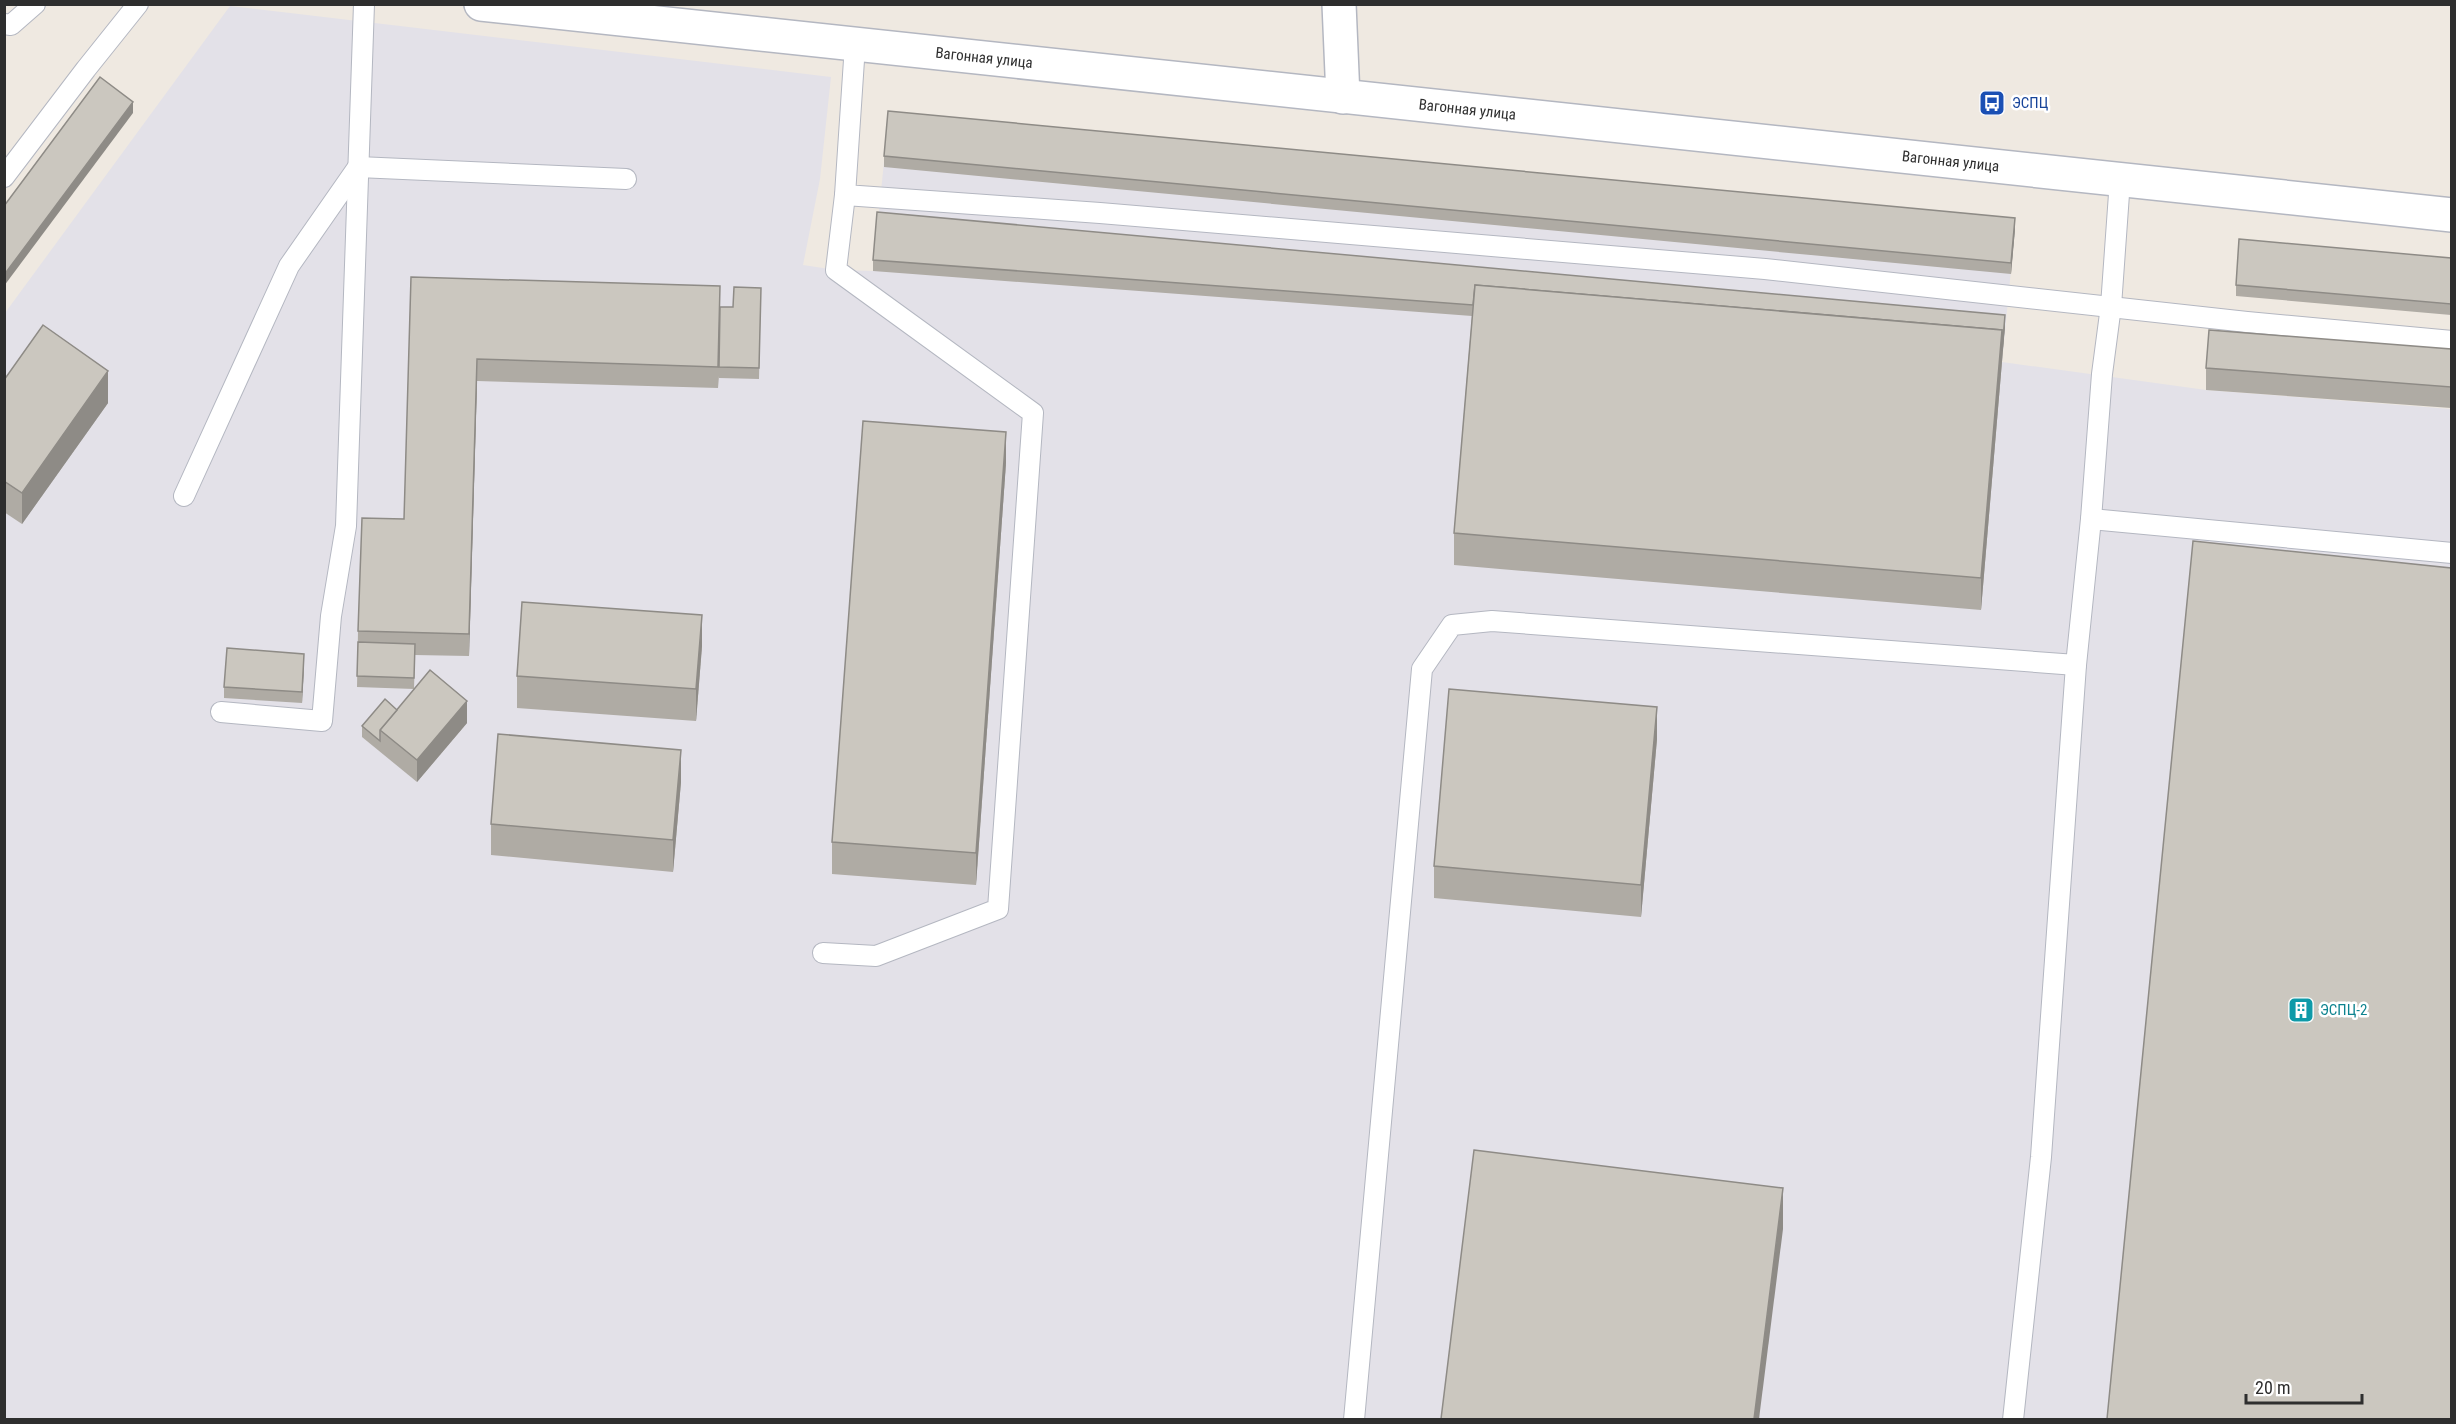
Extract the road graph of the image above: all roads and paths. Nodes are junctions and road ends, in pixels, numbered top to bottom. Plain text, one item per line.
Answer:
1 (35, 4) edge
2 (138, 4) edge
3 (364, 4) edge
4 (482, 4) edge
5 (1340, 4) edge
6 (4, 24) edge
7 (855, 45) junction
8 (1342, 97) junction
9 (358, 166) junction
10 (4, 177) edge
11 (626, 179) dead end
12 (2120, 180) junction
13 (845, 195) junction
14 (2451, 214) edge
15 (2111, 306) junction
16 (2451, 341) edge
17 (184, 496) dead end
18 (2091, 519) junction
19 (2451, 553) edge
20 (2076, 665) junction
21 (221, 712) dead end
22 (823, 953) dead end
23 (1354, 1419) edge
24 (2013, 1419) edge

1 - 6 lane
2 - 10 lane
3 - 9 lane
4 - 7 street, Вагонная улица
5 - 8 street
7 - 8 street, Вагонная улица
7 - 13 lane
8 - 12 street, Вагонная улица
9 - 11 lane
9 - 17 lane
9 - 21 lane
12 - 14 street, Вагонная улица
12 - 15 lane
13 - 15 lane
13 - 22 lane
15 - 16 lane
15 - 18 lane
18 - 19 lane
18 - 20 lane
20 - 23 lane
20 - 24 lane

